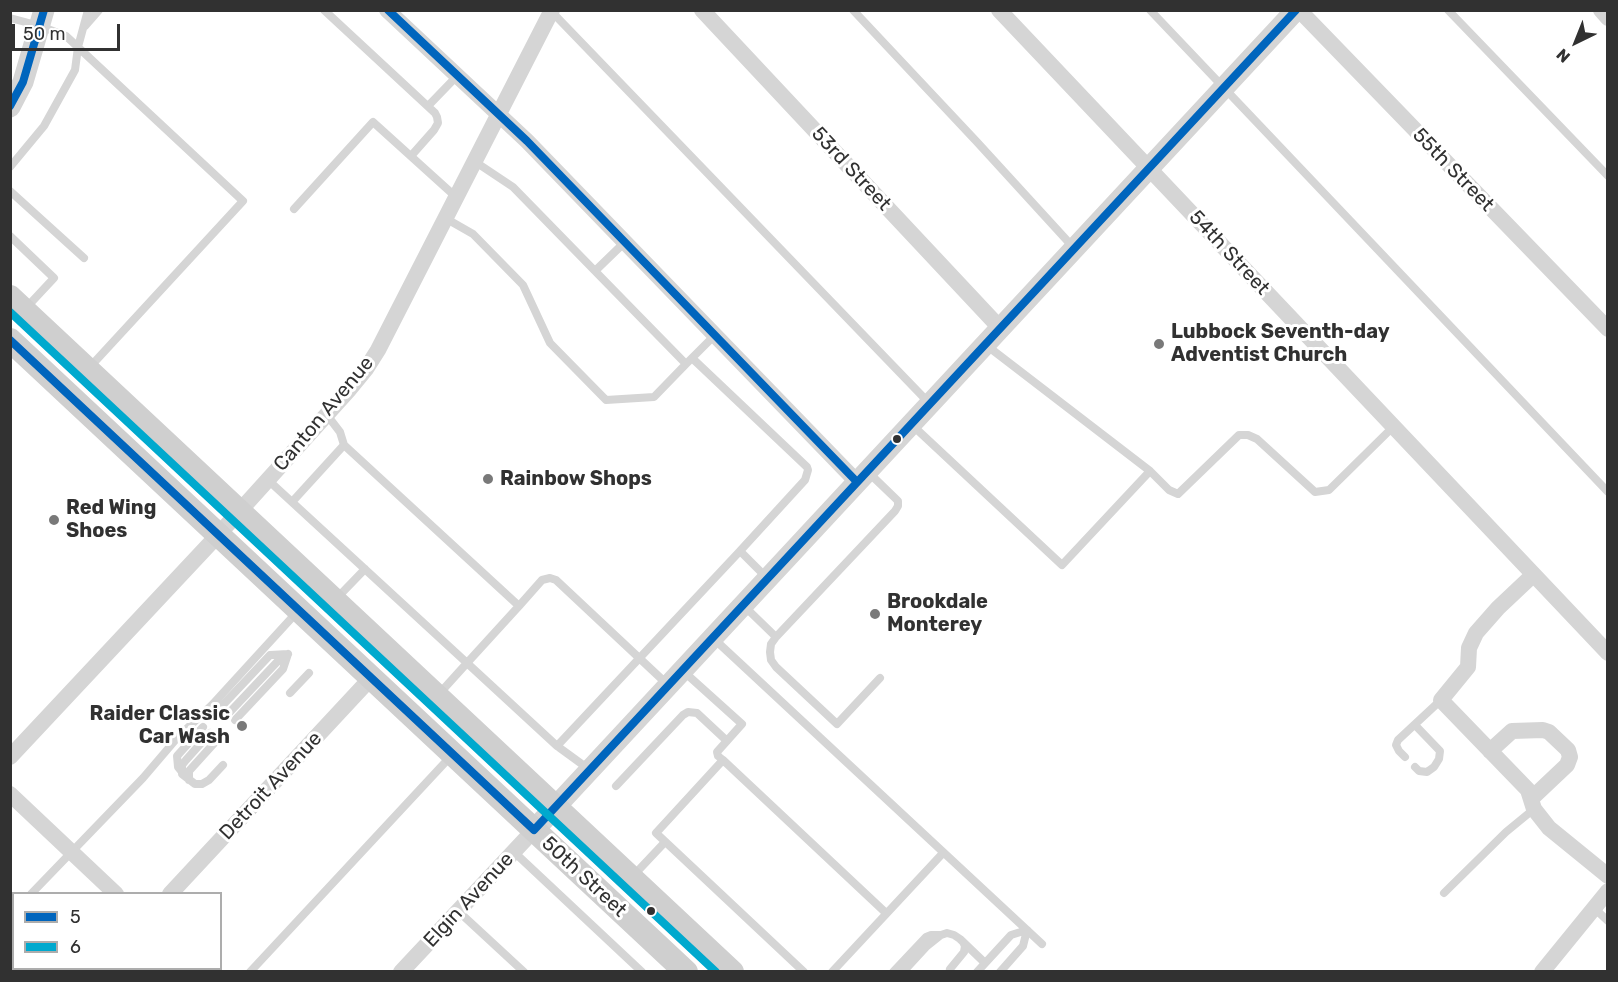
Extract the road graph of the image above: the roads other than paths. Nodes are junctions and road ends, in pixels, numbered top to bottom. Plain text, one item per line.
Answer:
1 (88, 10) edge
2 (99, 10) edge
3 (324, 10) edge
4 (387, 10) edge
5 (702, 10) edge
6 (852, 10) edge
7 (999, 10) edge
8 (1150, 10) edge
9 (1298, 10) edge
10 (1448, 10) edge
11 (1600, 10) edge
12 (551, 11) edge
13 (10, 18) edge
14 (42, 18) edge
15 (1608, 18) edge
16 (83, 28) junction
17 (78, 47) junction
18 (457, 75) junction
19 (1223, 88) junction
20 (428, 106) junction
21 (10, 107) edge
22 (498, 114) junction
23 (411, 156) junction
24 (474, 161) junction
25 (10, 167) edge
26 (1149, 168) junction
27 (1608, 176) edge
28 (10, 191) edge
29 (456, 197) junction
30 (19, 199) junction
31 (12, 206) dead end
32 (294, 209) dead end
33 (33, 211) junction
34 (445, 218) junction
35 (26, 219) dead end
36 (45, 222) junction
37 (38, 230) dead end
38 (12, 234) edge
39 (57, 234) junction
40 (50, 241) dead end
41 (625, 242) junction
42 (70, 245) junction
43 (1074, 248) junction
44 (63, 253) dead end
45 (84, 258) dead end
46 (595, 271) junction
47 (18, 303) edge
48 (1000, 328) junction
49 (1608, 328) edge
50 (715, 335) junction
51 (10, 340) edge
52 (985, 344) junction
53 (689, 361) junction
54 (88, 369) junction
55 (930, 404) junction
56 (327, 415) junction
57 (911, 423) junction
58 (1393, 427) junction
59 (344, 446) junction
60 (1150, 471) junction
61 (862, 476) junction
62 (268, 480) junction
63 (1608, 492) edge
64 (292, 502) junction
65 (239, 512) junction
66 (218, 535) junction
67 (740, 551) junction
68 (365, 569) junction
69 (1533, 575) junction
70 (768, 578) junction
71 (335, 601) junction
72 (743, 605) junction
73 (519, 606) junction
74 (298, 610) junction
75 (776, 637) junction
76 (712, 638) junction
77 (1608, 653) edge
78 (639, 658) junction
79 (466, 663) junction
80 (309, 673) dead end
81 (675, 677) junction
82 (371, 678) junction
83 (880, 678) dead end
84 (290, 693) dead end
85 (436, 696) junction
86 (1441, 700) junction
87 (224, 710) dead end
88 (235, 720) dead end
89 (1414, 725) junction
90 (206, 730) dead end
91 (217, 740) dead end
92 (727, 741) junction
93 (557, 746) junction
94 (1490, 751) junction
95 (452, 754) junction
96 (10, 757) edge
97 (1405, 757) dead end
98 (723, 760) junction
99 (223, 765) dead end
100 (1415, 767) dead end
101 (590, 770) junction
102 (186, 777) junction
103 (616, 786) dead end
104 (10, 794) edge
105 (1532, 804) junction
106 (555, 807) junction
107 (534, 830) junction
108 (665, 842) junction
109 (71, 851) junction
110 (514, 852) junction
111 (943, 853) junction
112 (1608, 876) edge
113 (631, 878) junction
114 (1608, 891) edge
115 (33, 892) edge
116 (114, 892) edge
117 (172, 892) edge
118 (1444, 892) dead end
119 (1594, 908) junction
120 (458, 911) junction
121 (886, 913) junction
122 (1608, 921) edge
123 (1027, 930) junction
124 (941, 935) junction
125 (962, 941) junction
126 (1042, 944) dead end
127 (985, 963) junction
128 (950, 969) dead end
129 (250, 972) edge
130 (401, 972) edge
131 (524, 972) edge
132 (642, 972) edge
133 (686, 972) edge
134 (732, 972) edge
135 (804, 972) edge
136 (832, 972) edge
137 (893, 972) edge
138 (903, 972) edge
139 (977, 972) edge
140 (1000, 972) edge
141 (1542, 972) edge

1 - 16 lane
2 - 16 lane
3 - 20 lane
4 - 18 street
5 - 48 street, 53rd Street
6 - 43 lane
7 - 26 street, 54th Street
8 - 19 lane
9 - 19 street, Elgin Avenue
9 - 49 street, 55th Street
10 - 27 lane
11 - 15 street
12 - 22 street, Canton Avenue
12 - 55 lane
13 - 14 lane
14 - 17 lane
14 - 21 street
16 - 17 lane
17 - 25 lane
17 - 54 lane
18 - 20 lane
18 - 22 street
19 - 26 street, Elgin Avenue
19 - 63 lane
20 - 23 lane
22 - 24 street, Canton Avenue
22 - 41 street
23 - 29 lane
23 - 32 lane
24 - 29 street, Canton Avenue
24 - 46 lane
26 - 43 street, Elgin Avenue
26 - 58 street, 54th Street
28 - 30 lane
29 - 34 street, Canton Avenue
30 - 31 lane
30 - 33 lane
33 - 35 lane
33 - 36 lane
34 - 53 lane
34 - 56 street, Canton Avenue
36 - 37 lane
36 - 39 lane
38 - 47 lane
39 - 40 lane
39 - 42 lane
41 - 46 lane
41 - 50 street
42 - 44 lane
42 - 45 lane
43 - 48 street, Elgin Avenue
46 - 53 lane
47 - 54 main road, 50th Street
48 - 52 street, Elgin Avenue
50 - 53 lane
50 - 61 street
51 - 66 main road, 50th Street
52 - 55 street, Elgin Avenue
52 - 60 lane
53 - 67 lane
54 - 65 main road, 50th Street
55 - 57 street, Elgin Avenue
56 - 59 lane
56 - 62 street, Canton Avenue
57 - 60 lane
57 - 61 street, Elgin Avenue
58 - 60 lane
58 - 69 street, 54th Street
59 - 64 lane
59 - 73 lane
61 - 70 street, Elgin Avenue
61 - 75 lane
62 - 64 lane
62 - 65 street, Canton Avenue
64 - 68 lane
65 - 66 street, Canton Avenue
65 - 71 main road, 50th Street
66 - 74 main road, 50th Street
66 - 96 street, Canton Avenue
67 - 70 lane
67 - 78 lane
68 - 71 lane
68 - 79 lane
69 - 77 street, 54th Street
69 - 86 street
70 - 72 street, Elgin Avenue
71 - 85 main road, 50th Street
72 - 75 lane
72 - 76 street, Elgin Avenue
73 - 78 lane
73 - 79 lane
74 - 82 main road, 50th Street
74 - 109 lane
75 - 83 lane
76 - 81 street, Elgin Avenue
76 - 111 lane
78 - 81 lane
78 - 93 lane
79 - 85 lane
79 - 93 lane
80 - 84 lane
81 - 92 lane
81 - 101 street, Elgin Avenue
82 - 95 main road, 50th Street
82 - 117 street, Detroit Avenue
85 - 106 main road, 50th Street
86 - 89 lane
86 - 94 street
87 - 88 lane
89 - 97 lane
89 - 100 lane
90 - 102 lane
91 - 102 lane
92 - 98 lane
92 - 103 lane
93 - 101 lane
94 - 105 street
94 - 105 street
95 - 107 main road, 50th Street
95 - 129 lane
98 - 108 lane
98 - 121 lane
99 - 102 lane
101 - 106 street, Elgin Avenue
104 - 109 street
105 - 112 street
105 - 118 lane
106 - 107 street, Elgin Avenue
106 - 113 main road, 50th Street
107 - 110 street, Elgin Avenue
107 - 133 main road, 50th Street
108 - 113 lane
108 - 135 lane
109 - 115 lane
109 - 116 street
110 - 120 street, Elgin Avenue
110 - 132 lane
111 - 121 lane
111 - 123 lane
113 - 134 main road, 50th Street
114 - 119 street
119 - 122 lane
119 - 141 street
120 - 130 street, Elgin Avenue
120 - 131 lane
121 - 136 lane
123 - 126 lane
123 - 127 lane
123 - 140 lane
124 - 125 lane
124 - 137 lane
124 - 138 lane
125 - 127 lane
125 - 128 lane
127 - 139 lane

